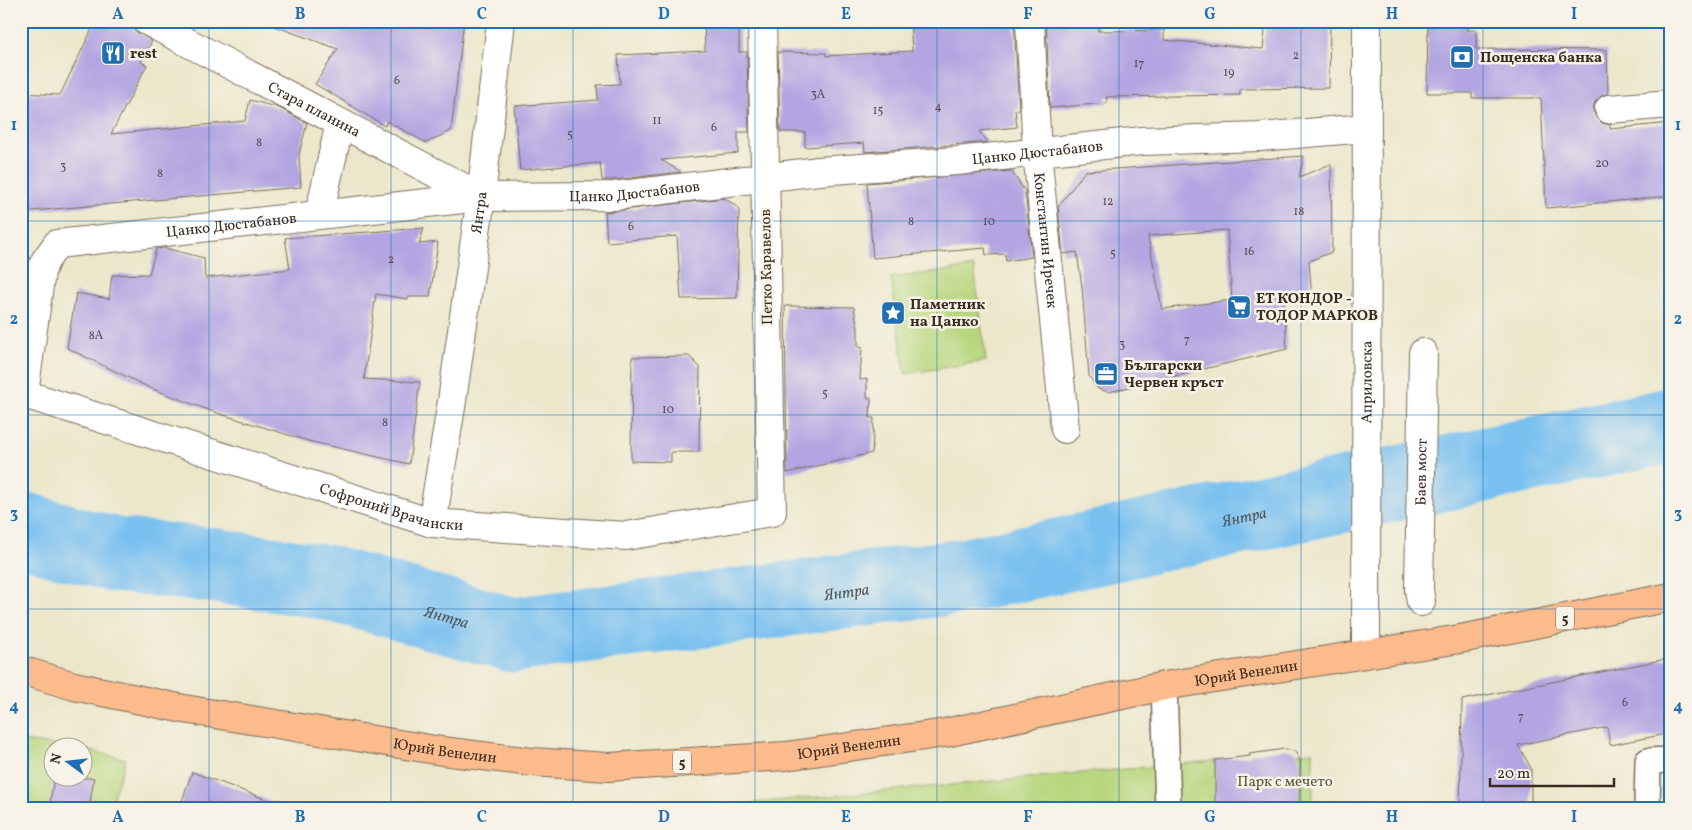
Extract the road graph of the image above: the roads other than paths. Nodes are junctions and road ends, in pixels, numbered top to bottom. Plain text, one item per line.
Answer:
1 (147, 21) edge
2 (501, 21) edge
3 (762, 21) edge
4 (1030, 21) edge
5 (1367, 21) edge
6 (1671, 104) edge
7 (1609, 109) dead end
8 (340, 123) junction
9 (1367, 128) junction
10 (1037, 152) junction
11 (765, 179) junction
12 (481, 197) junction
13 (319, 215) junction
14 (1423, 353) dead end
15 (23, 393) edge
16 (1065, 430) dead end
17 (772, 512) joint
18 (432, 523) junction
19 (1420, 596) dead end
20 (1671, 597) edge
21 (1366, 653) junction
22 (21, 670) edge
23 (1164, 686) junction
24 (1671, 760) edge
25 (1168, 809) edge
26 (1647, 809) edge

1 - 8 street, Стара планина
2 - 12 street, Янтра
3 - 11 street, Петко Каравелов
4 - 10 street, Константин Иречек
5 - 9 street, Априловска
6 - 7 street
8 - 12 street, Стара планина
8 - 13 street
9 - 10 street, Цанко Дюстабанов
9 - 21 street, Априловска
10 - 11 street, Цанко Дюстабанов
10 - 16 street, Константин Иречек
11 - 12 street, Цанко Дюстабанов
11 - 17 street, Петко Каравелов
12 - 13 street, Цанко Дюстабанов
12 - 18 street, Янтра
13 - 15 street, Цанко Дюстабанов
14 - 19 street, Баев мост
15 - 18 street, Софроний Врачански
17 - 18 street, Софроний Врачански
20 - 21 main road, Юрий Венелин / 5
21 - 23 main road, Юрий Венелин / 5
22 - 23 main road, Юрий Венелин / 5
23 - 25 lane
24 - 26 lane

